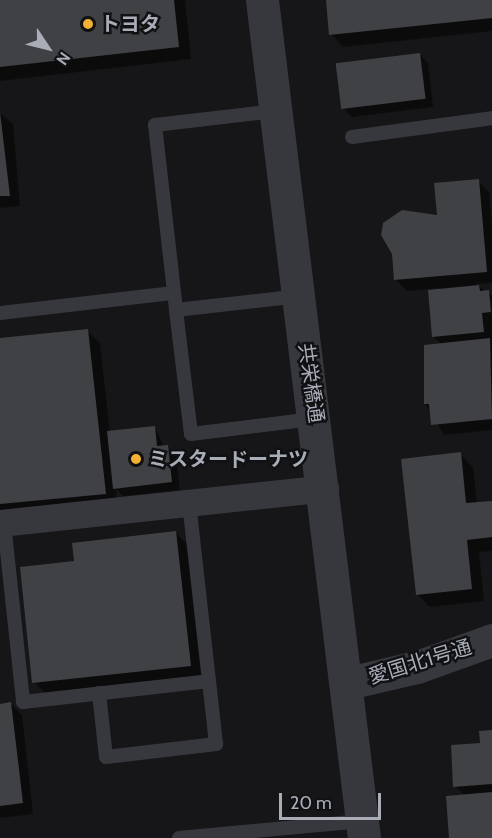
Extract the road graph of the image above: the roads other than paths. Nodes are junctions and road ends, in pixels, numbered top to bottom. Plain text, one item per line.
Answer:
1 (262, 0) edge
2 (276, 111) junction
3 (492, 118) edge
4 (352, 137) dead end
5 (174, 293) junction
6 (300, 296) junction
7 (177, 310) junction
8 (0, 314) edge
9 (316, 419) junction
10 (325, 488) junction
11 (189, 503) junction
12 (2, 523) edge
13 (492, 640) edge
14 (209, 681) junction
15 (348, 683) junction
16 (99, 693) junction
17 (363, 829) edge
18 (179, 838) edge

1 - 2 street, 共栄橋通
2 - 5 lane
2 - 6 street, 共栄橋通
3 - 4 lane
5 - 7 lane
5 - 8 lane
6 - 7 lane
6 - 9 street, 共栄橋通
7 - 9 lane
9 - 10 street, 共栄橋通
10 - 11 street
10 - 15 street, 共栄橋通
11 - 12 street
11 - 14 lane
12 - 16 lane
13 - 15 street, 愛国北1号通
14 - 16 lane
14 - 16 lane
15 - 17 street, 共栄橋通
17 - 18 lane

